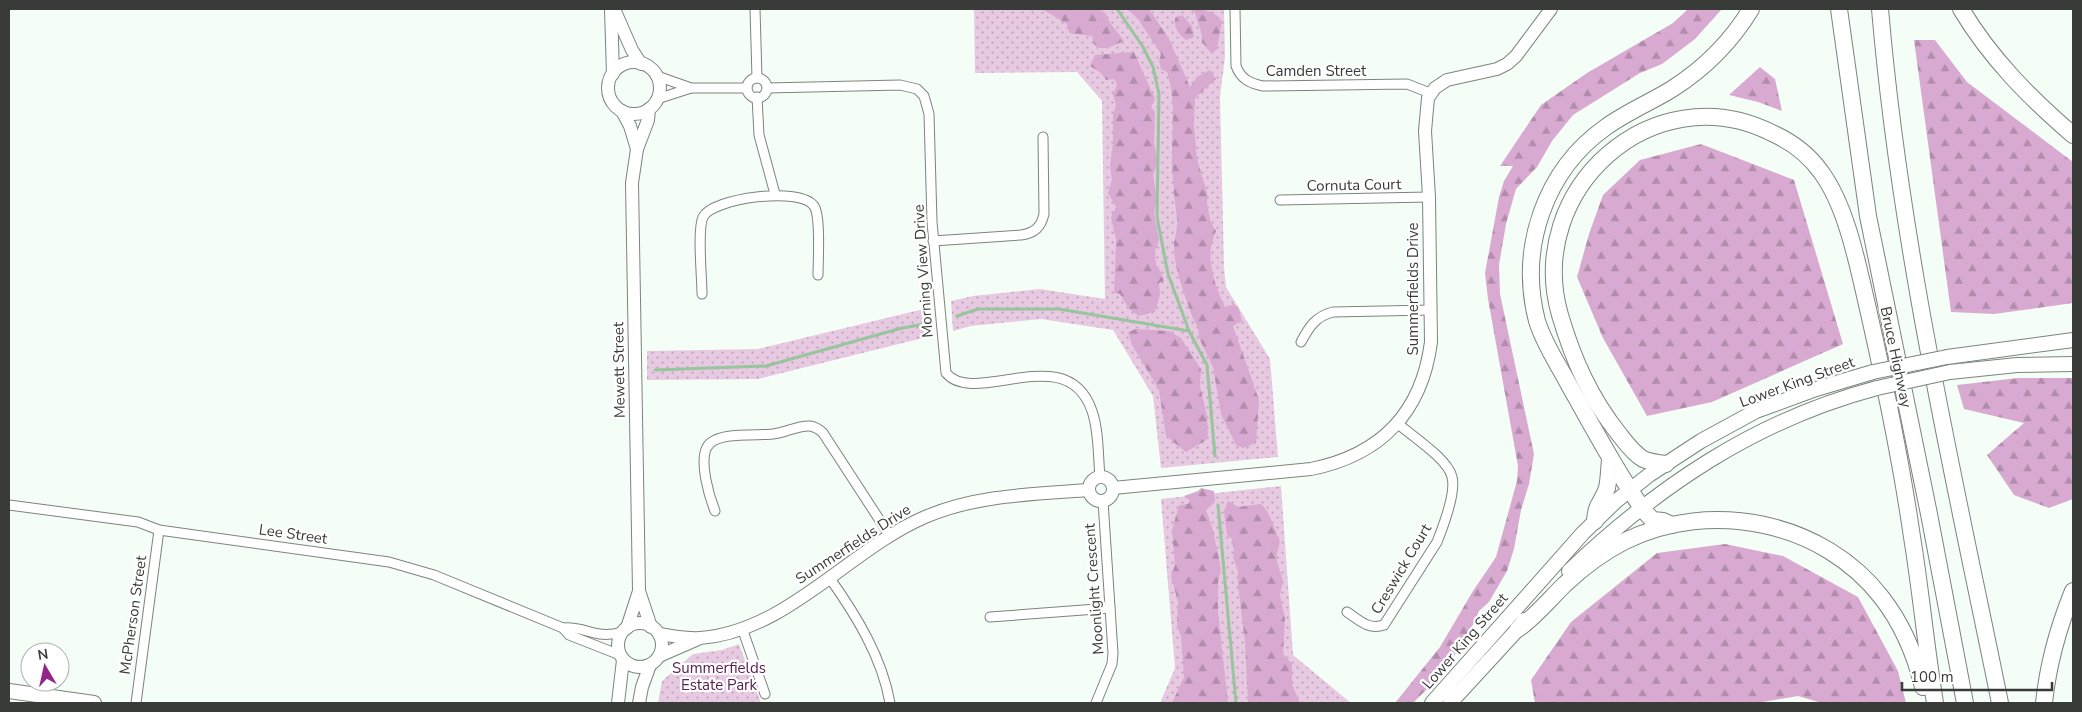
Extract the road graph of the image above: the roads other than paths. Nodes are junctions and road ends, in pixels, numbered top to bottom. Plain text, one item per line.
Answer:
1 (612, 9) edge
2 (756, 9) edge
3 (1235, 9) edge
4 (1551, 9) edge
5 (1751, 9) edge
6 (1839, 9) edge
7 (1880, 9) edge
8 (1961, 9) edge
9 (641, 64) junction
10 (613, 74) junction
11 (656, 76) junction
12 (757, 78) junction
13 (691, 88) junction
14 (747, 88) junction
15 (767, 88) junction
16 (1430, 93) junction
17 (757, 98) junction
18 (653, 104) junction
19 (622, 111) junction
20 (2073, 135) edge
21 (1043, 137) dead end
22 (637, 149) junction
23 (775, 194) junction
24 (1429, 197) junction
25 (1280, 200) dead end
26 (933, 241) junction
27 (818, 275) dead end
28 (702, 294) dead end
29 (1431, 310) junction
30 (2073, 340) edge
31 (1301, 342) dead end
32 (2073, 364) edge
33 (1397, 423) junction
34 (1610, 460) junction
35 (1666, 464) junction
36 (1100, 477) junction
37 (1113, 488) junction
38 (1089, 490) junction
39 (1630, 490) junction
40 (1103, 501) junction
41 (9, 505) edge
42 (1642, 508) junction
43 (715, 511) dead end
44 (1595, 521) junction
45 (1672, 525) junction
46 (159, 530) junction
47 (890, 536) junction
48 (829, 577) junction
49 (639, 591) junction
50 (2073, 591) edge
51 (1110, 608) junction
52 (1347, 612) dead end
53 (990, 617) dead end
54 (563, 628) junction
55 (742, 628) junction
56 (625, 630) junction
57 (1518, 630) junction
58 (655, 631) junction
59 (700, 638) junction
60 (622, 658) junction
61 (655, 660) junction
62 (9, 691) edge
63 (765, 694) dead end
64 (94, 703) edge
65 (136, 703) edge
66 (618, 703) edge
67 (639, 703) edge
68 (890, 703) edge
69 (1096, 703) edge
70 (1432, 703) edge
71 (1450, 703) edge
72 (1928, 703) edge
73 (1936, 703) edge
74 (1965, 703) edge
75 (2000, 703) edge
76 (2044, 703) edge

1 - 9 street
1 - 10 street
2 - 12 street
3 - 16 street, Camden Street
4 - 16 street
5 - 34 highway
6 - 74 highway, Bruce Highway
7 - 75 highway
8 - 20 highway
9 - 10 street
9 - 11 street
10 - 19 street
11 - 13 street
11 - 18 street
12 - 14 street
12 - 15 street
13 - 14 street
13 - 18 street
14 - 17 street
15 - 17 street
15 - 26 street, Morning View Drive
16 - 24 street, Summerfields Drive
17 - 23 street
18 - 19 street
18 - 22 street, Mewett Street
19 - 22 street, Mewett Street
21 - 26 street
22 - 49 street, Mewett Street
23 - 27 street
23 - 28 street
24 - 25 street, Cornuta Court
24 - 29 street, Summerfields Drive
26 - 36 street, Morning View Drive
29 - 31 street
29 - 33 street, Summerfields Drive
30 - 35 main road, Lower King Street, bridge
32 - 42 main road, Lower King Street, bridge
33 - 37 street, Summerfields Drive
33 - 52 street, Creswick Court
34 - 39 highway
34 - 44 highway
35 - 39 main road, Lower King Street
35 - 73 highway
36 - 37 street
36 - 38 street
37 - 40 street
38 - 40 street
38 - 47 street, Summerfields Drive
39 - 42 highway
39 - 44 main road, Lower King Street
40 - 51 street, Moonlight Crescent
41 - 46 street, Lee Street
42 - 45 highway
42 - 57 main road, Lower King Street
43 - 47 street
44 - 70 main road, Lower King Street
45 - 57 highway
45 - 72 highway
46 - 54 street, Lee Street
46 - 65 street, McPherson Street
47 - 48 street, Summerfields Drive
48 - 55 street, Summerfields Drive
48 - 68 street
49 - 56 street, Mewett Street
49 - 58 street, Mewett Street
50 - 76 highway
51 - 53 street
51 - 69 street, Moonlight Crescent
54 - 56 street, Lee Street
54 - 60 street, Lee Street
55 - 59 street, Summerfields Drive
55 - 63 street
56 - 58 street
56 - 60 street
57 - 71 main road, Lower King Street
58 - 59 street, Summerfields Drive
58 - 61 street
59 - 61 street, Summerfields Drive
60 - 61 street
60 - 66 street
61 - 67 street
62 - 64 main road

